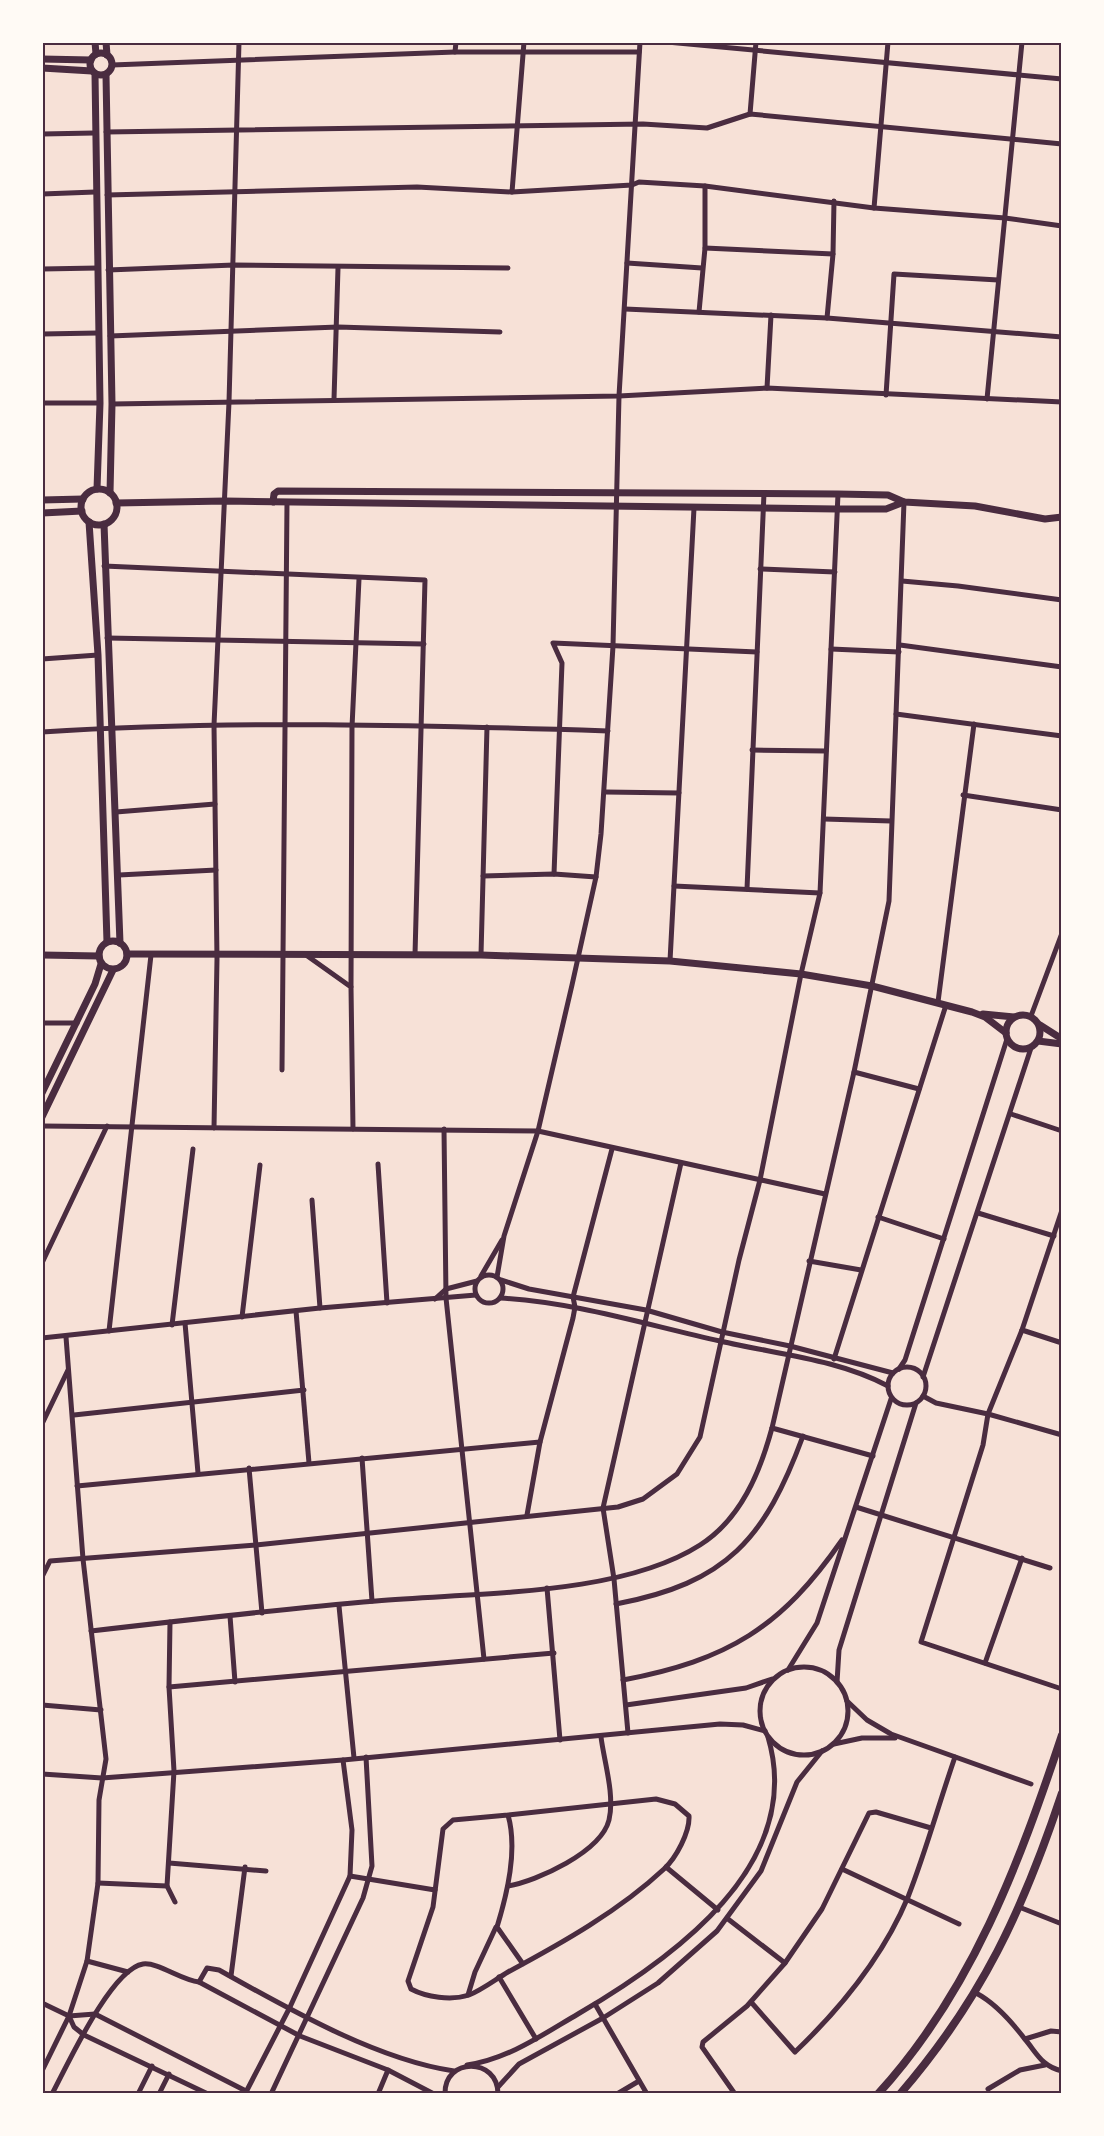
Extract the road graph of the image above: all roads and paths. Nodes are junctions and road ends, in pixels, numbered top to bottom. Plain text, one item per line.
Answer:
1 (95, 42) edge
2 (106, 42) edge
3 (239, 42) edge
4 (456, 42) edge
5 (524, 42) edge
6 (640, 42) edge
7 (667, 42) edge
8 (756, 42) edge
9 (888, 42) edge
10 (1022, 42) edge
11 (755, 50) junction
12 (523, 51) junction
13 (455, 52) junction
14 (639, 52) junction
15 (107, 55) junction
16 (93, 57) junction
17 (239, 58) junction
18 (42, 59) edge
19 (887, 63) junction
20 (112, 65) junction
21 (42, 68) edge
22 (93, 72) junction
23 (106, 75) junction
24 (1018, 75) junction
25 (1062, 79) edge
26 (750, 114) junction
27 (635, 124) junction
28 (517, 125) junction
29 (881, 126) junction
30 (238, 128) junction
31 (94, 132) junction
32 (106, 132) junction
33 (42, 134) edge
34 (1012, 140) junction
35 (1062, 144) edge
36 (632, 185) junction
37 (705, 186) junction
38 (236, 191) junction
39 (95, 192) junction
40 (512, 192) junction
41 (42, 194) edge
42 (107, 195) junction
43 (834, 201) junction
44 (874, 208) junction
45 (1005, 218) junction
46 (1062, 226) edge
47 (705, 248) junction
48 (833, 254) junction
49 (627, 263) junction
50 (234, 265) junction
51 (702, 267) junction
52 (98, 268) junction
53 (338, 268) junction
54 (508, 268) dead end
55 (42, 269) edge
56 (108, 270) junction
57 (998, 280) junction
58 (625, 309) junction
59 (699, 312) junction
60 (771, 315) junction
61 (826, 318) junction
62 (889, 324) junction
63 (338, 327) junction
64 (230, 332) junction
65 (500, 332) dead end
66 (98, 333) junction
67 (993, 333) junction
68 (42, 334) edge
69 (110, 336) junction
70 (1062, 338) edge
71 (767, 388) junction
72 (886, 395) junction
73 (619, 396) junction
74 (334, 399) junction
75 (987, 399) junction
76 (42, 402) edge
77 (229, 402) junction
78 (1062, 402) edge
79 (100, 403) junction
80 (112, 404) junction
81 (97, 489) junction
82 (616, 492) junction
83 (110, 493) junction
84 (764, 493) junction
85 (838, 494) junction
86 (83, 499) junction
87 (42, 500) edge
88 (225, 501) junction
89 (273, 502) junction
90 (287, 502) junction
91 (904, 502) junction
92 (117, 503) junction
93 (616, 507) junction
94 (694, 508) junction
95 (763, 508) junction
96 (837, 509) junction
97 (82, 511) junction
98 (42, 513) edge
99 (1062, 517) edge
100 (90, 522) junction
101 (104, 524) junction
102 (104, 566) junction
103 (760, 569) junction
104 (835, 572) junction
105 (221, 573) junction
106 (286, 576) junction
107 (359, 579) junction
108 (902, 581) junction
109 (1062, 600) edge
110 (107, 638) junction
111 (218, 640) junction
112 (285, 641) junction
113 (356, 642) junction
114 (424, 644) junction
115 (900, 645) junction
116 (613, 646) junction
117 (687, 649) junction
118 (831, 649) junction
119 (757, 652) junction
120 (899, 652) junction
121 (98, 655) junction
122 (42, 659) edge
123 (1062, 667) edge
124 (896, 714) junction
125 (974, 724) junction
126 (214, 725) junction
127 (284, 725) junction
128 (421, 725) junction
129 (111, 727) junction
130 (352, 727) junction
131 (487, 727) junction
132 (99, 728) junction
133 (560, 729) junction
134 (608, 731) junction
135 (42, 732) edge
136 (1062, 736) edge
137 (752, 750) junction
138 (826, 751) junction
139 (605, 792) junction
140 (679, 793) junction
141 (963, 795) junction
142 (215, 804) junction
143 (1062, 810) edge
144 (116, 812) junction
145 (824, 819) junction
146 (891, 821) junction
147 (216, 870) junction
148 (555, 874) junction
149 (119, 875) junction
150 (483, 876) junction
151 (596, 877) junction
152 (674, 886) junction
153 (747, 889) junction
154 (820, 893) junction
155 (1062, 933) edge
156 (107, 942) junction
157 (120, 943) junction
158 (127, 954) junction
159 (352, 954) junction
160 (42, 955) edge
161 (151, 955) junction
162 (217, 955) junction
163 (282, 955) junction
164 (415, 955) junction
165 (481, 955) junction
166 (306, 956) junction
167 (578, 958) junction
168 (100, 960) junction
169 (670, 961) junction
170 (113, 970) junction
171 (801, 974) junction
172 (872, 986) junction
173 (351, 987) junction
174 (942, 1003) junction
175 (972, 1012) junction
176 (1031, 1016) junction
177 (1014, 1017) junction
178 (42, 1023) edge
179 (77, 1023) junction
180 (1040, 1025) junction
181 (1007, 1036) junction
182 (1062, 1039) edge
183 (1038, 1041) junction
184 (1062, 1044) edge
185 (1031, 1048) junction
186 (282, 1070) dead end
187 (854, 1072) junction
188 (918, 1089) junction
189 (42, 1094) edge
190 (1011, 1114) junction
191 (42, 1117) edge
192 (42, 1126) edge
193 (107, 1126) junction
194 (132, 1126) junction
195 (214, 1128) junction
196 (353, 1129) junction
197 (444, 1129) junction
198 (538, 1131) junction
199 (1062, 1131) edge
200 (192, 1149) dead end
201 (612, 1149) junction
202 (681, 1163) junction
203 (378, 1164) dead end
204 (260, 1165) dead end
205 (760, 1180) junction
206 (825, 1194) junction
207 (312, 1200) dead end
208 (1062, 1210) edge
209 (978, 1213) junction
210 (878, 1217) junction
211 (504, 1236) junction
212 (1054, 1236) junction
213 (944, 1239) junction
214 (810, 1261) junction
215 (42, 1263) edge
216 (861, 1270) junction
217 (499, 1279) junction
218 (478, 1280) junction
219 (446, 1288) junction
220 (476, 1295) junction
221 (446, 1298) junction
222 (500, 1298) junction
223 (573, 1298) junction
224 (434, 1300) junction
225 (387, 1303) junction
226 (575, 1307) junction
227 (320, 1308) junction
228 (646, 1310) junction
229 (296, 1311) junction
230 (242, 1317) junction
231 (643, 1322) junction
232 (185, 1323) junction
233 (172, 1325) junction
234 (1022, 1330) junction
235 (109, 1331) junction
236 (722, 1332) junction
237 (66, 1337) junction
238 (42, 1338) edge
239 (720, 1341) junction
240 (1062, 1343) edge
241 (790, 1346) junction
242 (788, 1355) junction
243 (834, 1359) junction
244 (69, 1369) junction
245 (899, 1369) junction
246 (893, 1373) junction
247 (923, 1377) junction
248 (888, 1386) junction
249 (304, 1390) junction
250 (923, 1396) junction
251 (891, 1399) junction
252 (192, 1402) junction
253 (916, 1403) junction
254 (988, 1414) junction
255 (74, 1415) junction
256 (42, 1424) edge
257 (772, 1428) junction
258 (1062, 1435) edge
259 (803, 1436) junction
260 (540, 1442) junction
261 (463, 1449) junction
262 (873, 1456) junction
263 (362, 1458) junction
264 (309, 1463) junction
265 (249, 1468) junction
266 (198, 1473) junction
267 (77, 1486) junction
268 (856, 1507) junction
269 (603, 1508) junction
270 (881, 1514) junction
271 (527, 1515) junction
272 (468, 1522) junction
273 (367, 1532) junction
274 (846, 1534) junction
275 (955, 1537) junction
276 (256, 1545) junction
277 (1022, 1558) junction
278 (83, 1559) junction
279 (1050, 1568) dead end
280 (42, 1577) edge
281 (614, 1579) junction
282 (547, 1588) junction
283 (476, 1593) junction
284 (372, 1601) junction
285 (616, 1604) junction
286 (339, 1606) junction
287 (262, 1613) junction
288 (230, 1616) junction
289 (170, 1622) junction
290 (92, 1631) junction
291 (554, 1653) junction
292 (483, 1659) junction
293 (985, 1663) junction
294 (788, 1670) junction
295 (346, 1671) junction
296 (777, 1677) junction
297 (623, 1680) junction
298 (235, 1682) junction
299 (837, 1682) junction
300 (169, 1688) junction
301 (1062, 1689) edge
302 (846, 1701) junction
303 (626, 1704) junction
304 (42, 1705) edge
305 (101, 1710) junction
306 (628, 1733) junction
307 (766, 1734) junction
308 (1062, 1735) edge
309 (601, 1737) junction
310 (560, 1740) junction
311 (906, 1740) junction
312 (832, 1745) junction
313 (822, 1751) junction
314 (366, 1757) junction
315 (955, 1757) junction
316 (354, 1758) junction
317 (343, 1760) junction
318 (174, 1771) junction
319 (42, 1774) edge
320 (102, 1778) junction
321 (1031, 1784) dead end
322 (1062, 1792) edge
323 (610, 1803) junction
324 (508, 1815) junction
325 (931, 1828) junction
326 (168, 1863) junction
327 (244, 1867) junction
328 (666, 1867) junction
329 (842, 1869) junction
330 (267, 1871) dead end
331 (350, 1876) junction
332 (369, 1879) junction
333 (98, 1883) junction
334 (167, 1886) junction
335 (508, 1886) junction
336 (435, 1890) junction
337 (907, 1898) junction
338 (175, 1902) dead end
339 (1019, 1907) junction
340 (718, 1910) junction
341 (728, 1919) junction
342 (959, 1924) dead end
343 (1062, 1924) edge
344 (496, 1927) junction
345 (87, 1961) junction
346 (785, 1963) junction
347 (523, 1964) junction
348 (128, 1972) junction
349 (231, 1976) junction
350 (499, 1977) junction
351 (199, 1982) junction
352 (976, 1993) junction
353 (468, 1995) junction
354 (751, 2002) junction
355 (42, 2003) edge
356 (595, 2004) junction
357 (290, 2007) junction
358 (94, 2014) junction
359 (69, 2016) junction
360 (309, 2017) junction
361 (603, 2018) junction
362 (280, 2025) junction
363 (1062, 2032) edge
364 (84, 2035) junction
365 (300, 2036) junction
366 (536, 2039) junction
367 (1025, 2039) junction
368 (467, 2065) junction
369 (1045, 2065) junction
370 (152, 2066) junction
371 (388, 2070) junction
372 (42, 2071) edge
373 (454, 2071) junction
374 (1062, 2071) edge
375 (169, 2074) junction
376 (639, 2081) junction
377 (988, 2089) dead end
378 (498, 2091) edge
379 (246, 2092) edge
380 (52, 2094) edge
381 (138, 2094) edge
382 (159, 2094) edge
383 (208, 2094) edge
384 (271, 2094) edge
385 (378, 2094) edge
386 (434, 2094) edge
387 (445, 2094) edge
388 (617, 2094) edge
389 (647, 2094) edge
390 (735, 2094) edge
391 (878, 2094) edge
392 (900, 2094) edge

1 - 16 street
2 - 15 street
3 - 17 street
4 - 13 street
5 - 12 street
6 - 14 street
7 - 11 street
8 - 11 street
9 - 19 street
10 - 24 street
11 - 19 street
11 - 26 street
12 - 13 street
12 - 14 street
12 - 28 street
13 - 17 street
14 - 27 street
15 - 16 street
15 - 20 street
16 - 18 street
16 - 22 street
17 - 20 street
17 - 30 street
19 - 24 street
19 - 29 street
20 - 23 street
21 - 22 street
22 - 23 street
22 - 31 street
23 - 32 street
24 - 25 street
24 - 34 street
26 - 27 street
26 - 29 street
27 - 28 street
27 - 36 street
28 - 30 street
28 - 40 street
29 - 34 street
29 - 44 street
30 - 32 street
30 - 38 street
31 - 33 street
31 - 39 street
32 - 42 street
34 - 35 street
34 - 45 street
36 - 37 street
36 - 40 street
36 - 49 street
37 - 43 street
37 - 47 street
38 - 40 street
38 - 42 street
38 - 50 street
39 - 41 street
39 - 52 street
42 - 56 street
43 - 44 street
43 - 48 street
44 - 45 street
45 - 46 street
45 - 57 street
47 - 48 street
47 - 51 street
48 - 61 street
49 - 51 street
49 - 58 street
50 - 53 street
50 - 56 street
50 - 64 street
51 - 59 street
52 - 55 street
52 - 66 street
53 - 54 street
53 - 63 street
56 - 69 street
57 - 62 street
57 - 67 street
58 - 59 street
58 - 73 street
59 - 60 street
60 - 61 street
60 - 71 street
61 - 62 street
62 - 67 street
62 - 72 street
63 - 64 street
63 - 65 street
63 - 74 street
64 - 69 street
64 - 77 street
66 - 68 street
66 - 79 street
67 - 70 street
67 - 75 street
69 - 80 street
71 - 72 street
71 - 73 street
72 - 75 street
73 - 74 street
73 - 82 street
74 - 77 street
75 - 78 street
76 - 79 street
77 - 80 street
77 - 88 street
79 - 81 street
80 - 83 street
81 - 83 street
81 - 86 street
82 - 84 street
82 - 89 street
82 - 93 street
83 - 92 street
84 - 85 street
84 - 95 street
85 - 91 street
85 - 96 street
86 - 87 street
86 - 97 street
88 - 89 street
88 - 92 street
88 - 105 street
89 - 90 street
90 - 93 street
90 - 106 street
91 - 96 street
91 - 99 street
91 - 108 street
92 - 101 street
93 - 94 street
93 - 116 street
94 - 95 street
94 - 117 street
95 - 96 street
95 - 103 street
96 - 104 street
97 - 98 street
97 - 100 street
100 - 101 street
100 - 121 street
101 - 102 street
102 - 105 street
102 - 110 street
103 - 104 street
103 - 119 street
104 - 118 street
105 - 106 street
105 - 111 street
106 - 107 street
106 - 112 street
107 - 113 street
107 - 114 street
108 - 109 street
108 - 115 street
110 - 111 street
110 - 129 street
111 - 112 street
111 - 126 street
112 - 113 street
112 - 127 street
113 - 114 street
113 - 130 street
114 - 128 street
115 - 120 street
115 - 123 street
116 - 117 street
116 - 133 street
116 - 134 street
117 - 119 street
117 - 140 street
118 - 120 street
118 - 138 street
119 - 137 street
120 - 124 street
121 - 122 street
121 - 132 street
124 - 125 street
124 - 146 street
125 - 136 street
125 - 141 street
126 - 127 street
126 - 129 street
126 - 142 street
127 - 130 street
127 - 163 street
128 - 130 street
128 - 131 street
128 - 164 street
129 - 132 street
129 - 144 street
130 - 159 street
131 - 133 street
131 - 150 street
132 - 135 street
132 - 156 street
133 - 134 street
133 - 148 street
134 - 139 street
137 - 138 street
137 - 153 street
138 - 145 street
139 - 140 street
139 - 151 street
140 - 152 street
141 - 143 street
141 - 174 street
142 - 144 street
142 - 147 street
144 - 149 street
145 - 146 street
145 - 154 street
146 - 172 street
147 - 149 street
147 - 162 street
148 - 150 street
148 - 151 street
149 - 157 street
150 - 165 street
151 - 167 street
152 - 153 street
152 - 169 street
153 - 154 street
154 - 171 street
155 - 176 street
156 - 157 street
156 - 168 street
157 - 158 street
158 - 161 street
158 - 170 street
159 - 164 street
159 - 166 street
159 - 173 street
160 - 168 street
161 - 162 street
161 - 194 street
162 - 163 street
162 - 195 street
163 - 166 street
163 - 186 street
164 - 165 street
165 - 167 street
166 - 173 street
167 - 169 street
167 - 198 street
168 - 170 street
168 - 179 street
169 - 171 street
170 - 191 street
171 - 172 street
171 - 205 street
172 - 174 street
172 - 187 street
173 - 196 street
174 - 175 street
174 - 188 street
175 - 177 street
175 - 181 street
176 - 177 street
176 - 180 street
177 - 181 street
178 - 179 street
179 - 189 street
180 - 182 street
180 - 183 street
181 - 185 street
181 - 213 street
183 - 184 street
183 - 185 street
185 - 190 street
187 - 188 street
187 - 206 street
188 - 210 street
190 - 199 street
190 - 209 street
192 - 193 street
193 - 194 street
193 - 215 street
194 - 195 street
194 - 235 street
195 - 196 street
196 - 197 street
197 - 198 street
197 - 219 street
198 - 201 street
198 - 211 street
200 - 233 street
201 - 202 street
201 - 223 street
202 - 205 street
202 - 228 street
203 - 225 street
204 - 230 street
205 - 206 street
205 - 236 street
206 - 214 street
207 - 227 street
208 - 212 street
209 - 212 street
209 - 247 street
210 - 213 street
210 - 216 street
211 - 217 street
211 - 218 street
212 - 234 street
213 - 245 street
214 - 216 street
214 - 241 street
216 - 243 street
217 - 218 street
217 - 222 street
217 - 223 street
218 - 219 street
218 - 220 street
219 - 221 street
219 - 224 street
220 - 221 street
220 - 222 street
221 - 224 street
221 - 261 street
222 - 226 street
223 - 226 street
223 - 228 street
224 - 225 street
225 - 227 street
226 - 231 street
226 - 260 street
227 - 229 street
228 - 231 street
228 - 236 street
229 - 230 street
229 - 249 street
230 - 232 street
231 - 239 street
231 - 269 street
232 - 233 street
232 - 252 street
233 - 235 street
234 - 240 street
234 - 254 street
235 - 237 street
236 - 239 street
236 - 241 street
237 - 238 street
237 - 244 street
239 - 242 street
239 - 269 street
241 - 242 street
241 - 243 street
242 - 248 street
242 - 257 street
243 - 246 street
244 - 255 street
244 - 256 street
245 - 246 street
245 - 247 street
246 - 248 street
247 - 250 street
248 - 251 street
249 - 252 street
249 - 264 street
250 - 253 street
250 - 254 street
251 - 253 street
251 - 262 street
252 - 255 street
252 - 266 street
253 - 270 street
254 - 258 street
254 - 275 street
255 - 267 street
257 - 259 street
257 - 281 street
259 - 262 street
259 - 285 street
260 - 261 street
260 - 271 street
261 - 263 street
261 - 272 street
262 - 268 street
263 - 264 street
263 - 273 street
264 - 265 street
265 - 266 street
265 - 276 street
266 - 267 street
267 - 278 street
268 - 270 street
268 - 274 street
269 - 271 street
269 - 281 street
270 - 275 street
270 - 299 street
271 - 272 street
272 - 273 street
272 - 283 street
273 - 276 street
273 - 284 street
274 - 294 street
274 - 297 street
275 - 277 street
275 - 293 street
276 - 278 street
276 - 287 street
277 - 279 street
277 - 293 street
278 - 280 street
278 - 290 street
281 - 282 street
281 - 285 street
282 - 283 street
282 - 291 street
283 - 284 street
283 - 292 street
284 - 286 street
285 - 297 street
286 - 287 street
286 - 295 street
287 - 288 street
288 - 289 street
288 - 298 street
289 - 290 street
289 - 300 street
290 - 305 street
291 - 292 street
291 - 310 street
292 - 295 street
293 - 301 street
294 - 296 street
294 - 299 street
295 - 298 street
295 - 316 street
296 - 303 street
296 - 307 street
297 - 303 street
298 - 300 street
299 - 302 street
300 - 318 street
302 - 311 street
302 - 312 street
303 - 306 street
304 - 305 street
305 - 320 street
306 - 307 street
306 - 309 street
307 - 313 street
307 - 340 street
308 - 391 main road
309 - 310 street
309 - 323 street
310 - 314 street
311 - 312 street
311 - 315 street
312 - 313 street
313 - 341 street
314 - 316 street
314 - 332 street
315 - 321 street
315 - 325 street
316 - 317 street
317 - 318 street
317 - 331 street
318 - 320 street
318 - 326 street
319 - 320 street
320 - 333 street
322 - 339 main road
323 - 324 street
323 - 328 street
323 - 335 street
324 - 335 street
324 - 336 street
325 - 329 street
325 - 337 street
326 - 327 street
326 - 334 street
327 - 330 street
327 - 349 street
328 - 340 street
328 - 347 street
329 - 337 street
329 - 346 street
331 - 332 street
331 - 357 street
332 - 336 street
332 - 360 street
333 - 334 street
333 - 345 street
334 - 338 street
335 - 344 street
336 - 353 street
337 - 342 street
337 - 354 street
339 - 343 street
339 - 352 main road
340 - 356 street
341 - 346 street
341 - 361 street
344 - 347 street
344 - 353 street
345 - 348 street
345 - 359 street
346 - 354 street
347 - 350 street
348 - 351 street
348 - 358 street
349 - 351 street
349 - 357 street
350 - 353 street
350 - 366 street
351 - 362 street
352 - 367 street
352 - 392 main road
354 - 390 street
355 - 359 street
356 - 361 street
356 - 366 street
357 - 360 street
357 - 362 street
358 - 359 street
358 - 364 street
358 - 379 street
359 - 364 street
359 - 372 street
360 - 365 street
360 - 373 street
361 - 376 street
361 - 378 street
362 - 365 street
362 - 379 street
363 - 367 street
364 - 370 street
364 - 380 street
365 - 371 street
365 - 384 street
366 - 368 street
367 - 369 street
368 - 373 street
368 - 378 street
369 - 374 street
369 - 377 street
370 - 375 street
370 - 381 street
371 - 385 street
371 - 386 street
373 - 387 street
375 - 382 street
375 - 383 street
376 - 388 street
376 - 389 street

